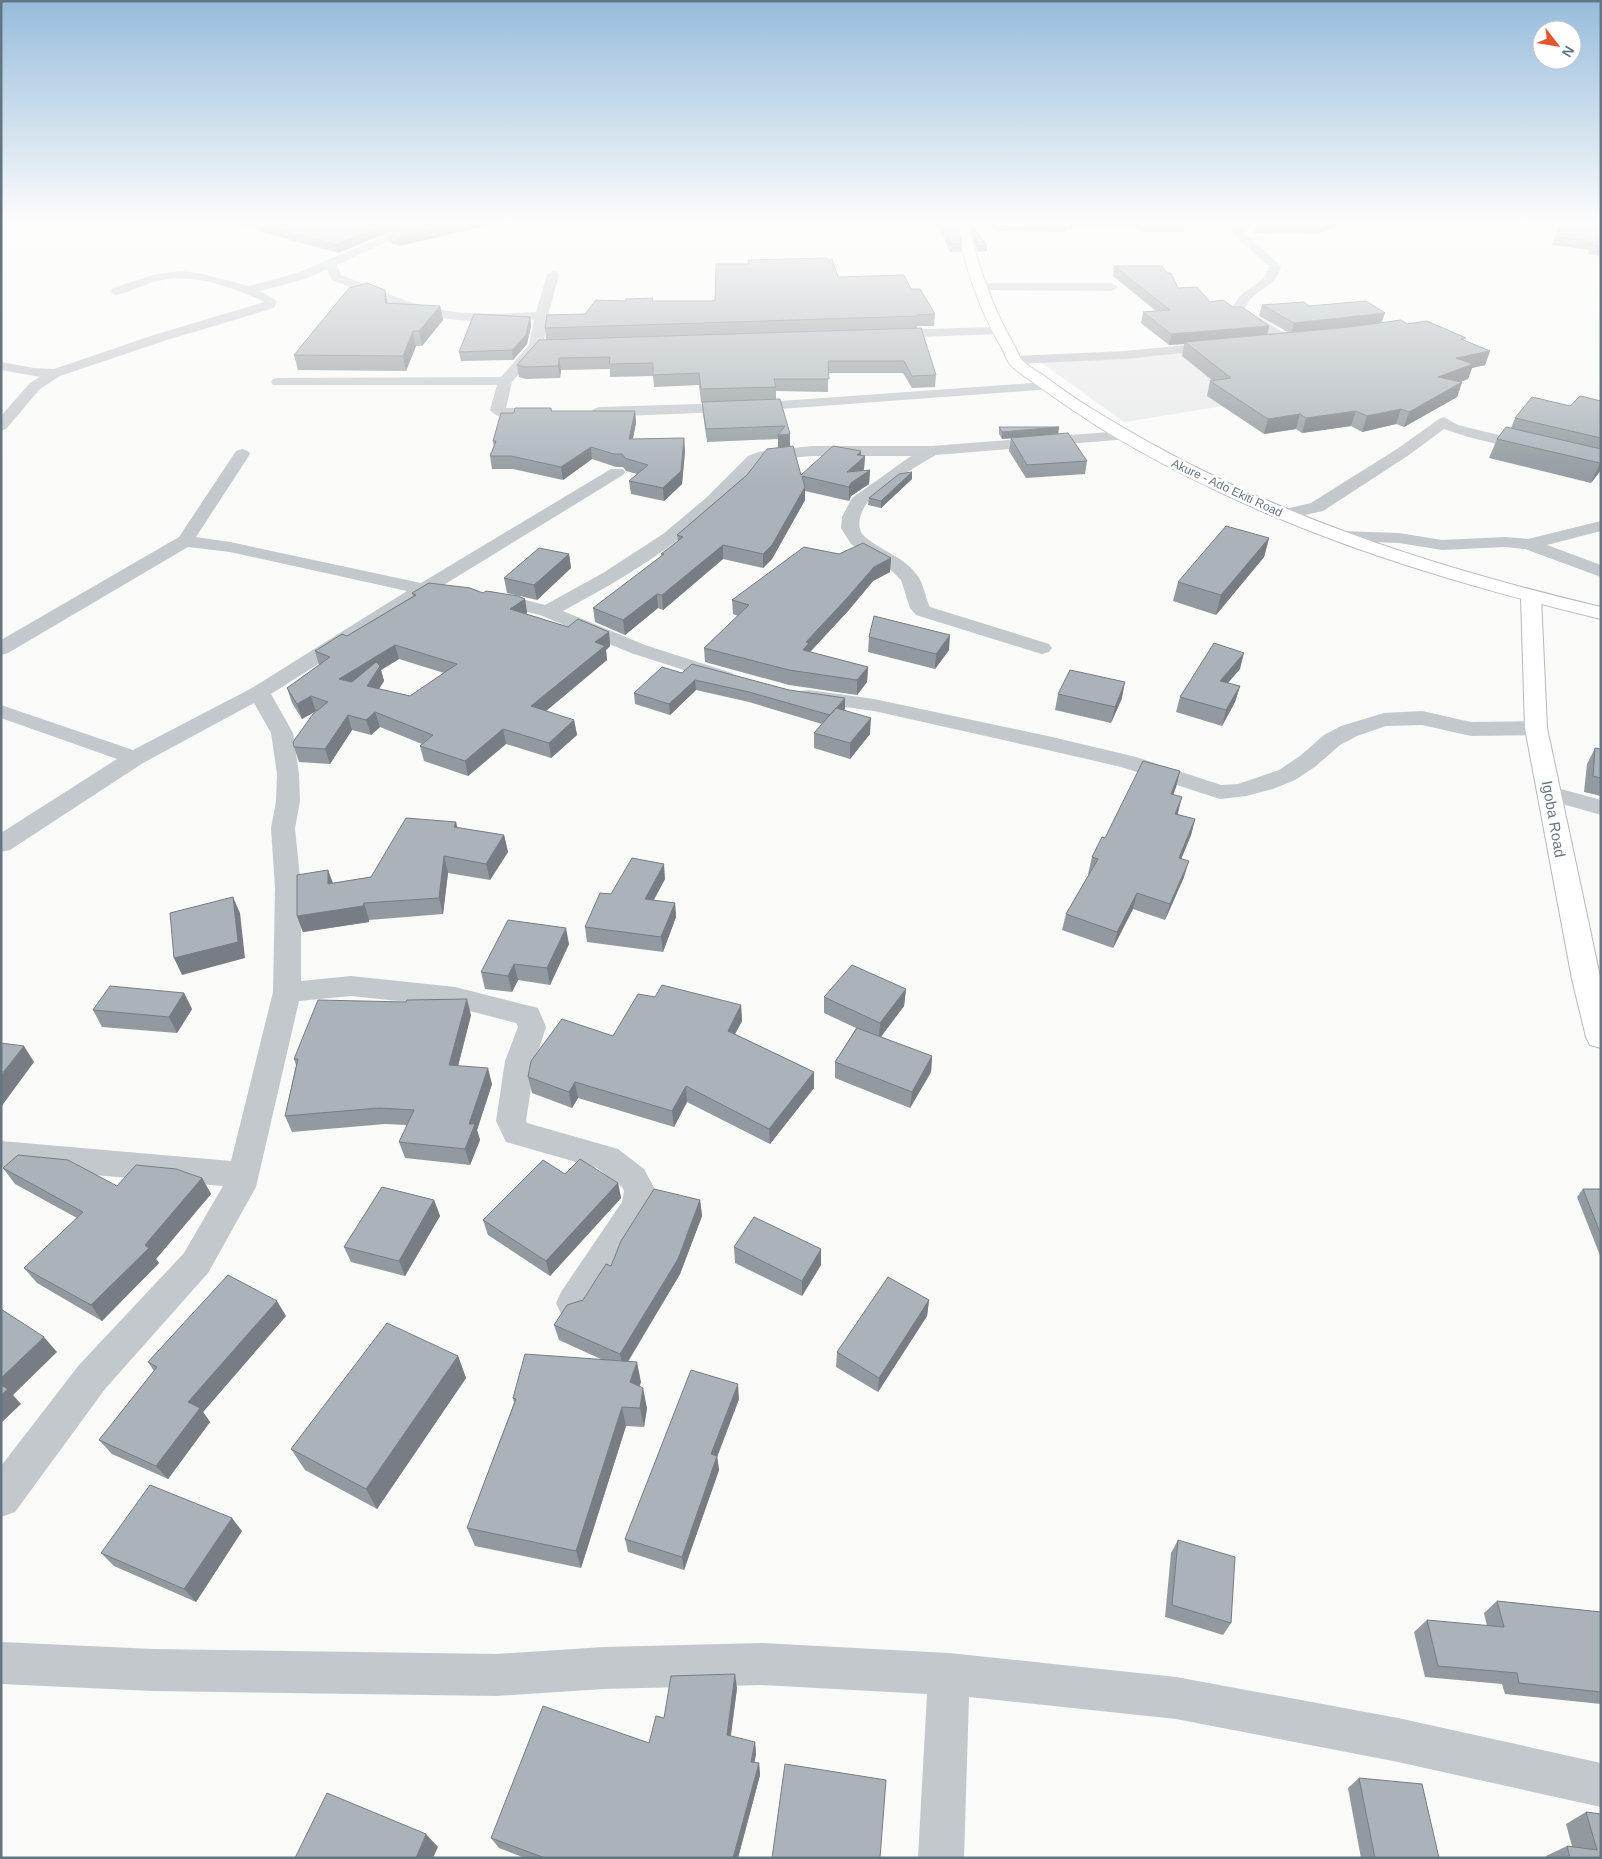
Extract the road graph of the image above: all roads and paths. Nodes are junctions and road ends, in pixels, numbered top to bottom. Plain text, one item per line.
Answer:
1 (249, 312) edge
2 (433, 312) edge
3 (542, 312) edge
4 (988, 312) edge
5 (1241, 312) edge
6 (541, 316) junction
7 (997, 331) junction
8 (877, 335) edge
9 (1302, 338) edge
10 (1284, 339) junction
11 (1265, 342) edge
12 (1228, 346) edge
13 (1014, 360) junction
14 (1, 366) edge
15 (55, 373) junction
16 (505, 381) junction
17 (278, 382) dead end
18 (1047, 386) junction
19 (582, 412) edge
20 (554, 413) edge
21 (1, 426) edge
22 (1122, 436) junction
23 (931, 451) junction
24 (242, 454) dead end
25 (1601, 464) edge
26 (617, 472) dead end
27 (1282, 515) junction
28 (1601, 526) edge
29 (1339, 536) junction
30 (185, 541) junction
31 (1528, 544) junction
32 (1601, 571) edge
33 (424, 589) junction
34 (1531, 598) junction
35 (547, 611) junction
36 (1601, 613) edge
37 (1042, 648) dead end
38 (1, 649) edge
39 (744, 682) edge
40 (259, 692) junction
41 (789, 694) edge
42 (1, 711) edge
43 (1536, 728) junction
44 (135, 758) junction
45 (1550, 793) junction
46 (1601, 808) edge
47 (1, 844) edge
48 (287, 992) junction
49 (1601, 1037) edge
50 (1, 1154) edge
51 (243, 1174) junction
52 (573, 1303) edge
53 (2, 1495) edge
54 (1, 1663) edge
55 (949, 1674) junction
56 (1601, 1784) edge
57 (941, 1858) edge

1 - 15 street
2 - 6 street
3 - 6 street
4 - 7 main road, Akure - Ado Ekiti Road
5 - 10 street
6 - 16 street
7 - 8 street
7 - 13 main road, Akure - Ado Ekiti Road
9 - 10 street
10 - 11 street
12 - 13 street
13 - 18 main road, Akure - Ado Ekiti Road
14 - 15 street
15 - 21 street
16 - 17 street
16 - 20 street
18 - 19 street
18 - 22 main road, Akure - Ado Ekiti Road
22 - 23 street
22 - 27 main road, Akure - Ado Ekiti Road
23 - 35 street
23 - 37 street
24 - 30 street
25 - 27 street
26 - 33 street
27 - 29 main road, Akure - Ado Ekiti Road
28 - 31 street
29 - 31 street
29 - 34 main road, Akure - Ado Ekiti Road
30 - 33 street
30 - 38 street
31 - 32 street
33 - 35 street
33 - 40 street
34 - 36 main road, Akure - Ado Ekiti Road
34 - 43 main road, Igoba Road
35 - 39 street
40 - 44 street
40 - 48 street
41 - 43 street
42 - 44 street
43 - 45 main road, Igoba Road
44 - 47 street
45 - 46 street
45 - 49 main road, Igoba Road
48 - 51 street
48 - 52 street
50 - 51 street
51 - 53 street
54 - 55 street
55 - 56 street
55 - 57 street

